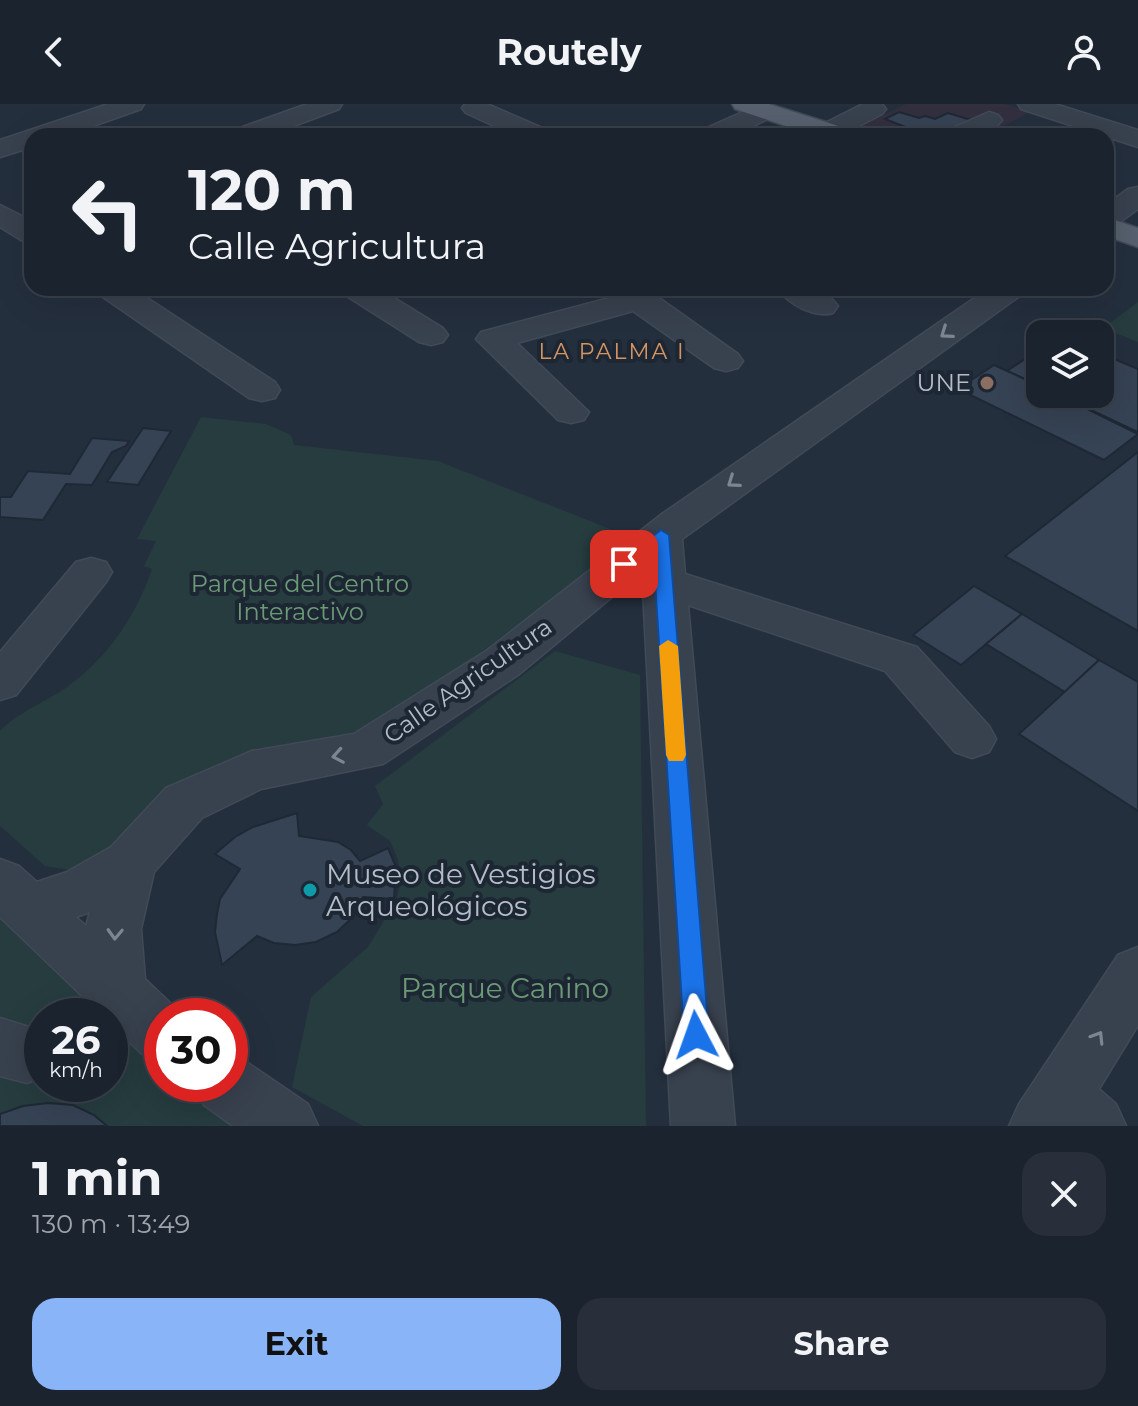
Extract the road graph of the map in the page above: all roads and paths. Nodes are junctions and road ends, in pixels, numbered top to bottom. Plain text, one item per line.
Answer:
1 (56, 104) edge
2 (132, 104) edge
3 (857, 104) edge
4 (1030, 104) edge
5 (1099, 104) edge
6 (754, 107) edge
7 (475, 108) dead end
8 (330, 116) edge
9 (989, 120) dead end
10 (85, 121) junction
11 (64, 128) edge
12 (97, 128) edge
13 (265, 128) edge
14 (520, 128) edge
15 (723, 128) edge
16 (816, 128) edge
17 (847, 128) edge
18 (973, 128) edge
19 (1137, 132) edge
20 (24, 142) edge
21 (0, 149) edge
22 (1138, 195) edge
23 (1114, 213) edge
24 (1114, 229) edge
25 (1138, 238) edge
26 (123, 296) edge
27 (369, 296) edge
28 (626, 296) edge
29 (635, 296) edge
30 (806, 296) edge
31 (1000, 296) edge
32 (822, 306) dead end
33 (431, 335) dead end
34 (726, 361) dead end
35 (262, 390) dead end
36 (571, 412) dead end
37 (91, 572) dead end
38 (663, 575) junction
39 (577, 601) junction
40 (20, 632) edge
41 (0, 683) edge
42 (972, 739) dead end
43 (130, 863) junction
44 (14, 895) edge
45 (1138, 973) edge
46 (117, 990) junction
47 (144, 1016) edge
48 (248, 1099) edge
49 (1065, 1116) edge
50 (286, 1126) edge
51 (703, 1126) edge

1 - 10 street
2 - 10 street
3 - 17 street
4 - 19 street
5 - 19 street
6 - 15 street
6 - 16 main road
7 - 14 street
8 - 13 street
9 - 18 street
10 - 11 street
10 - 12 street
20 - 21 street
22 - 23 street
24 - 25 main road
26 - 35 street
27 - 33 street
28 - 36 street
29 - 34 street
30 - 32 street
31 -> 38 street, Calle Agricultura
37 - 40 street
38 - 39 street, Calle Agricultura
38 - 39 street
38 - 42 street
38 - 51 street
39 -> 43 street, Calle Agricultura
40 - 41 street
43 - 44 street
43 -> 46 street, Calle Agricultura
44 - 46 street
49 -> 45 street
46 - 47 street
48 - 50 street

